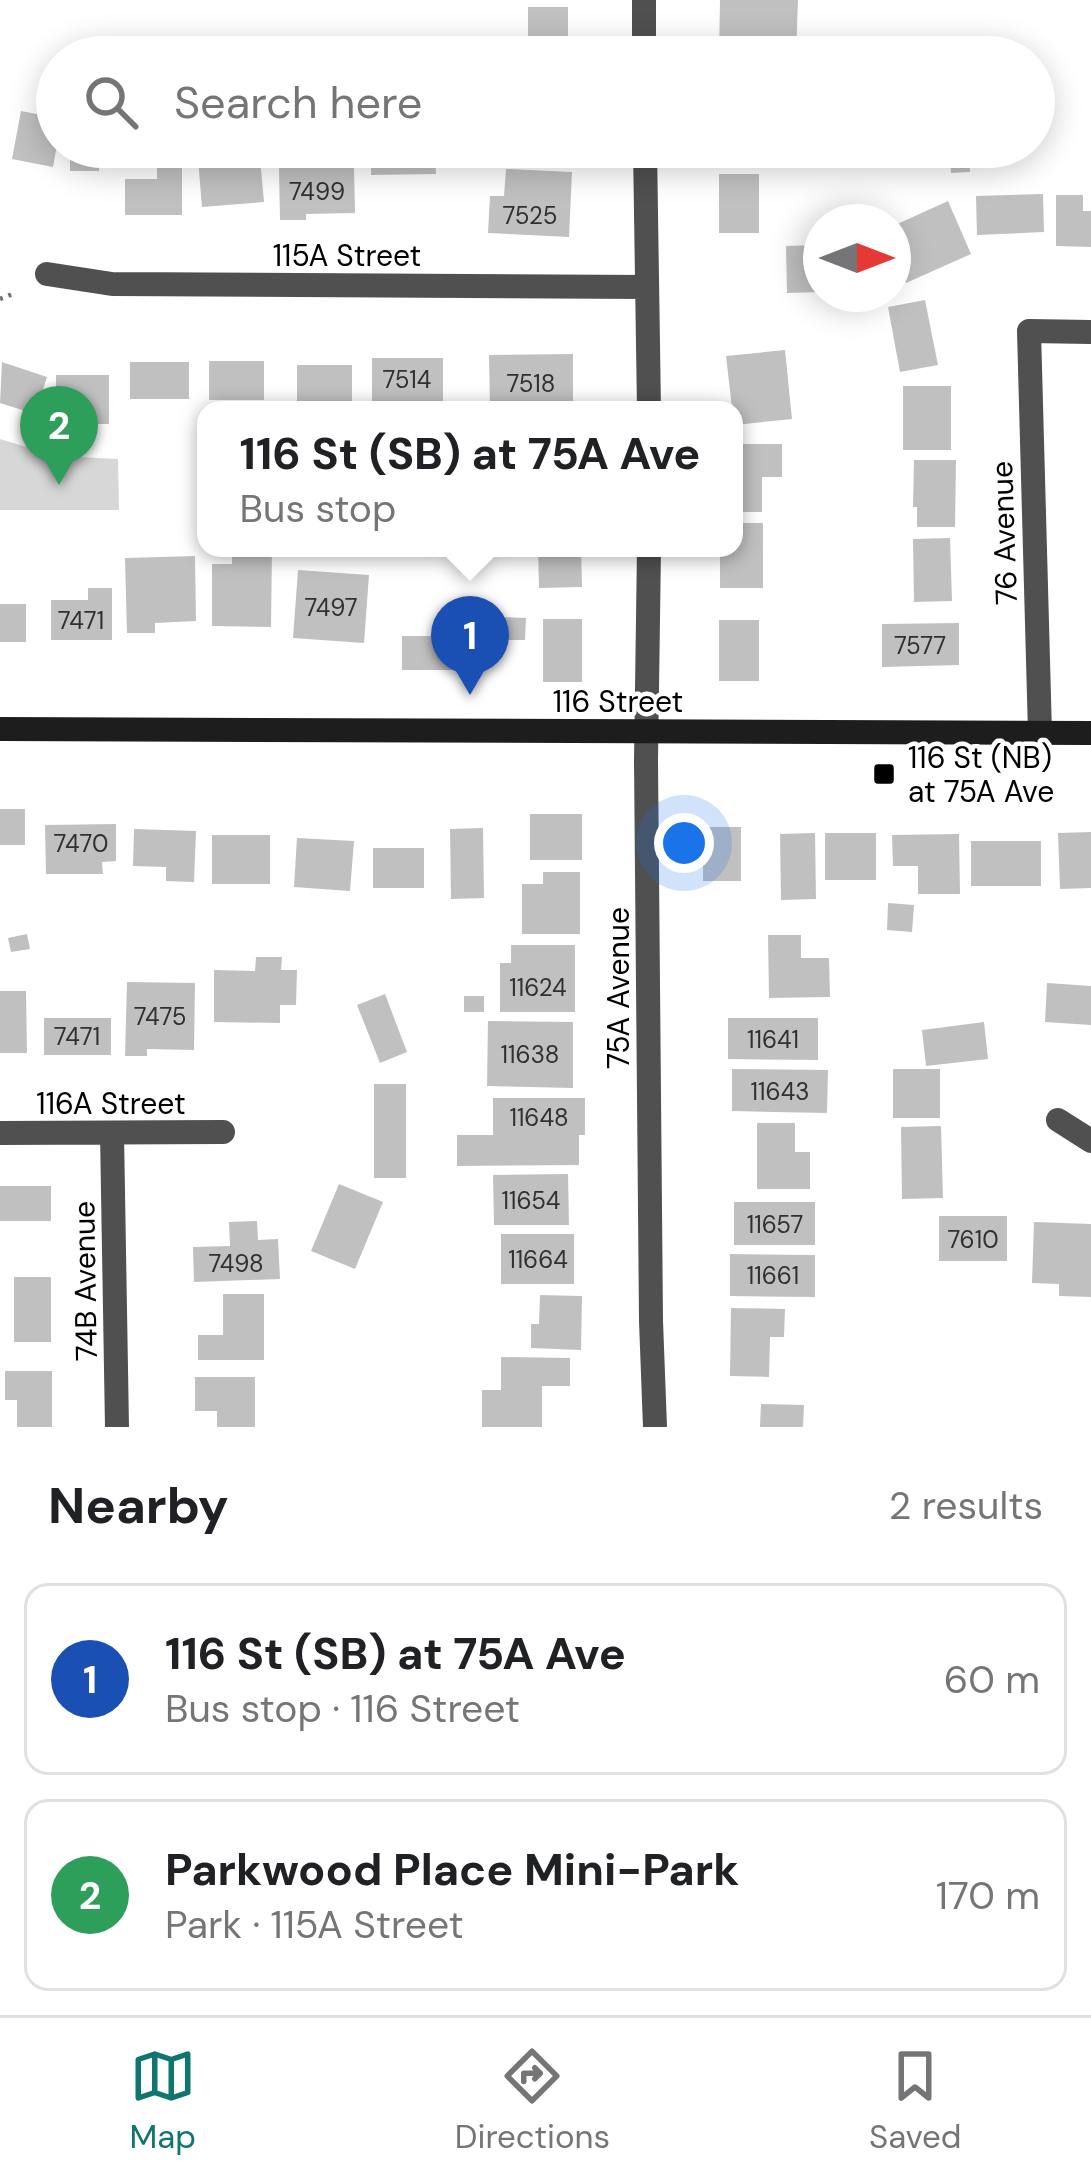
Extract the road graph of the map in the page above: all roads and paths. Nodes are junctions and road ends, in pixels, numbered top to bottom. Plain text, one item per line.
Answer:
1 (644, 0) edge
2 (644, 36) edge
3 (645, 168) edge
4 (47, 274) dead end
5 (647, 286) junction
6 (16, 293) dead end
7 (0, 299) edge
8 (1091, 332) edge
9 (649, 401) edge
10 (649, 557) edge
11 (0, 729) edge
12 (646, 732) junction
13 (1040, 733) junction
14 (1091, 733) edge
15 (1058, 1120) dead end
16 (223, 1132) dead end
17 (0, 1133) edge
18 (112, 1133) junction
19 (1091, 1141) edge
20 (117, 1427) edge
21 (655, 1427) edge

1 - 2 street
3 - 5 street
4 - 5 street, 115A Street
5 - 9 street
6 - 7 path
8 - 13 street, 76 Avenue
10 - 12 street, 75A Avenue
11 - 12 street, 116 Street
12 - 13 street, 116 Street
12 - 21 street, 75A Avenue
13 - 14 street, 116 Street
15 - 19 street
16 - 18 street, 116A Street
17 - 18 street, 116A Street
18 - 20 street, 74B Avenue

